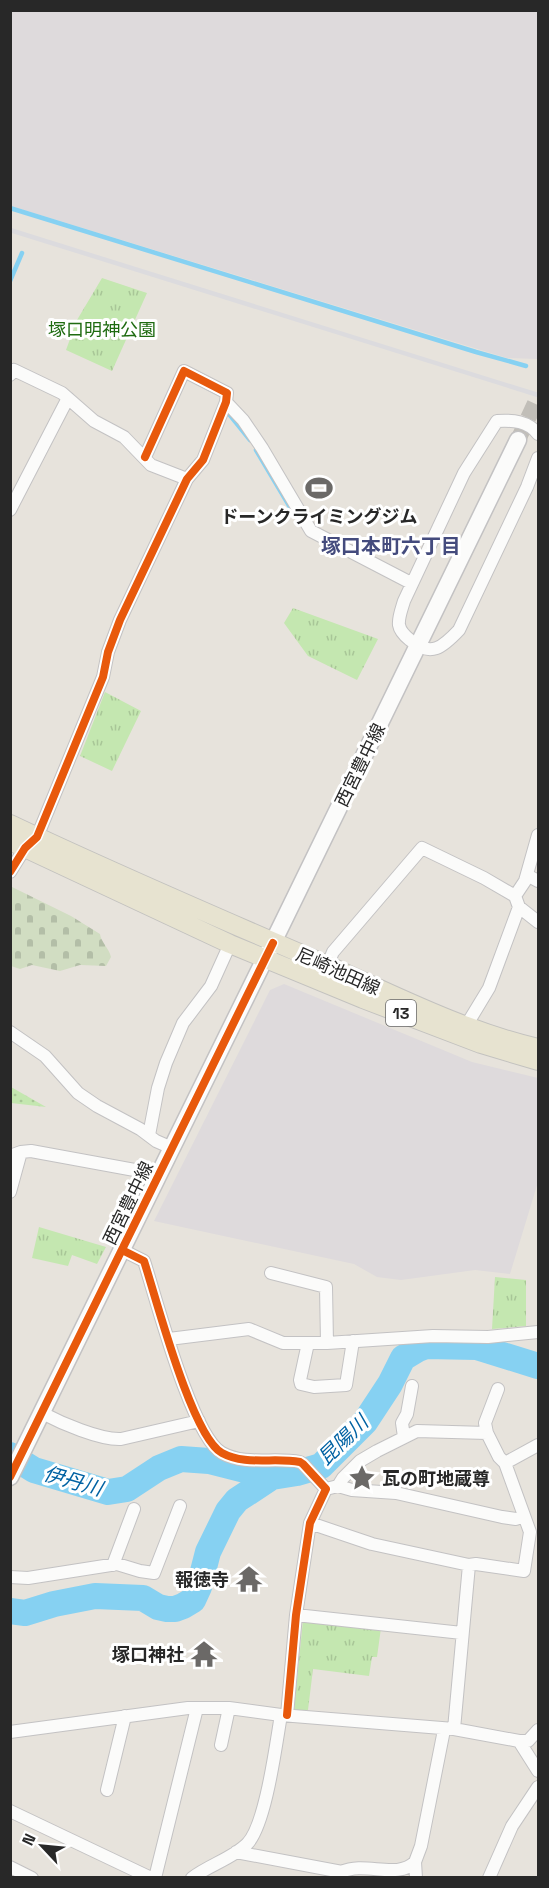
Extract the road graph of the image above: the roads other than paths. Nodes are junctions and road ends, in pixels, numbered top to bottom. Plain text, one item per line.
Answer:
1 (10, 375) edge
2 (68, 398) junction
3 (224, 406) junction
4 (538, 434) edge
5 (518, 440) tunnel mouth
6 (145, 457) junction
7 (538, 458) edge
8 (187, 479) junction
9 (533, 489) edge
10 (12, 503) edge
11 (411, 583) junction
12 (418, 646) junction
13 (10, 824) edge
14 (538, 835) edge
15 (24, 842) edge
16 (10, 872) edge
17 (533, 878) edge
18 (517, 902) junction
19 (538, 922) edge
20 (230, 944) junction
21 (269, 951) junction
22 (327, 966) junction
23 (466, 1026) junction
24 (10, 1032) edge
25 (538, 1048) edge
26 (538, 1062) edge
27 (149, 1135) junction
28 (172, 1148) junction
29 (16, 1154) edge
30 (157, 1179) junction
31 (10, 1192) edge
32 (122, 1250) junction
33 (271, 1273) dead end
34 (538, 1332) edge
35 (169, 1339) junction
36 (352, 1341) junction
37 (308, 1343) junction
38 (327, 1343) junction
39 (412, 1386) dead end
40 (498, 1389) dead end
41 (42, 1413) junction
42 (199, 1421) junction
43 (487, 1433) junction
44 (404, 1437) junction
45 (538, 1444) edge
46 (16, 1459) edge
47 (505, 1463) junction
48 (327, 1485) junction
49 (180, 1506) dead end
50 (134, 1509) dead end
51 (524, 1516) junction
52 (310, 1522) junction
53 (113, 1564) junction
54 (469, 1565) junction
55 (10, 1577) edge
56 (296, 1615) junction
57 (462, 1633) junction
58 (197, 1708) junction
59 (229, 1708) junction
60 (284, 1715) junction
61 (125, 1716) junction
62 (449, 1730) junction
63 (538, 1730) edge
64 (10, 1732) edge
65 (519, 1741) junction
66 (221, 1745) dead end
67 (538, 1772) edge
68 (538, 1787) edge
69 (107, 1790) dead end
70 (10, 1811) edge
71 (236, 1852) junction
72 (415, 1862) junction
73 (10, 1867) edge
74 (32, 1878) edge
75 (153, 1878) edge
76 (192, 1878) edge
77 (416, 1878) edge
78 (489, 1878) edge

1 - 2 street
2 - 6 street
2 - 10 street
3 - 6 street
3 - 8 street
3 - 11 street
4 - 11 street
5 - 12 main road, 西宮豊中線
6 - 8 street
7 - 9 street
8 - 15 street
9 - 12 street
11 - 12 street
12 - 21 main road, 西宮豊中線
13 - 15 main road, 尼崎池田線 / 13
14 - 17 street
15 - 16 street
15 - 20 main road, 尼崎池田線 / 13
15 - 21 main road, 尼崎池田線 / 13
17 - 18 street
18 - 19 street
18 - 22 street
18 - 23 street
20 - 21 main road, 尼崎池田線 / 13
20 - 27 street
21 - 22 main road, 尼崎池田線 / 13
21 - 26 main road, 尼崎池田線 / 13
21 - 28 main road, 西宮豊中線
22 - 23 main road, 尼崎池田線 / 13
23 - 25 main road, 尼崎池田線 / 13
24 - 27 street
27 - 28 street
28 - 30 main road, 西宮豊中線
29 - 30 street
29 - 31 street
30 - 32 main road, 西宮豊中線
32 - 35 street
32 - 41 main road, 西宮豊中線
33 - 38 street
34 - 36 street
35 - 37 street
35 - 42 street
36 - 37 street
36 - 38 street
37 - 38 street
39 - 44 street
40 - 43 street
41 - 42 street
41 - 46 main road, 西宮豊中線
42 - 48 street
43 - 44 street
43 - 47 street
44 - 48 street
45 - 47 street
47 - 51 street
48 - 51 street
48 - 52 street
49 - 53 street
50 - 53 street
51 - 54 street
52 - 54 street
52 - 56 street
53 - 55 street
54 - 57 street
56 - 57 street
56 - 60 street
57 - 62 street
58 - 59 street
58 - 61 street
58 - 75 street
59 - 60 street
59 - 66 street
60 - 62 street
60 - 71 street
61 - 64 street
61 - 69 street
62 - 65 street
62 - 72 street
63 - 65 street
65 - 67 street
68 - 78 street
70 - 75 street
71 - 72 street
71 - 76 street
72 - 77 street
73 - 74 street

